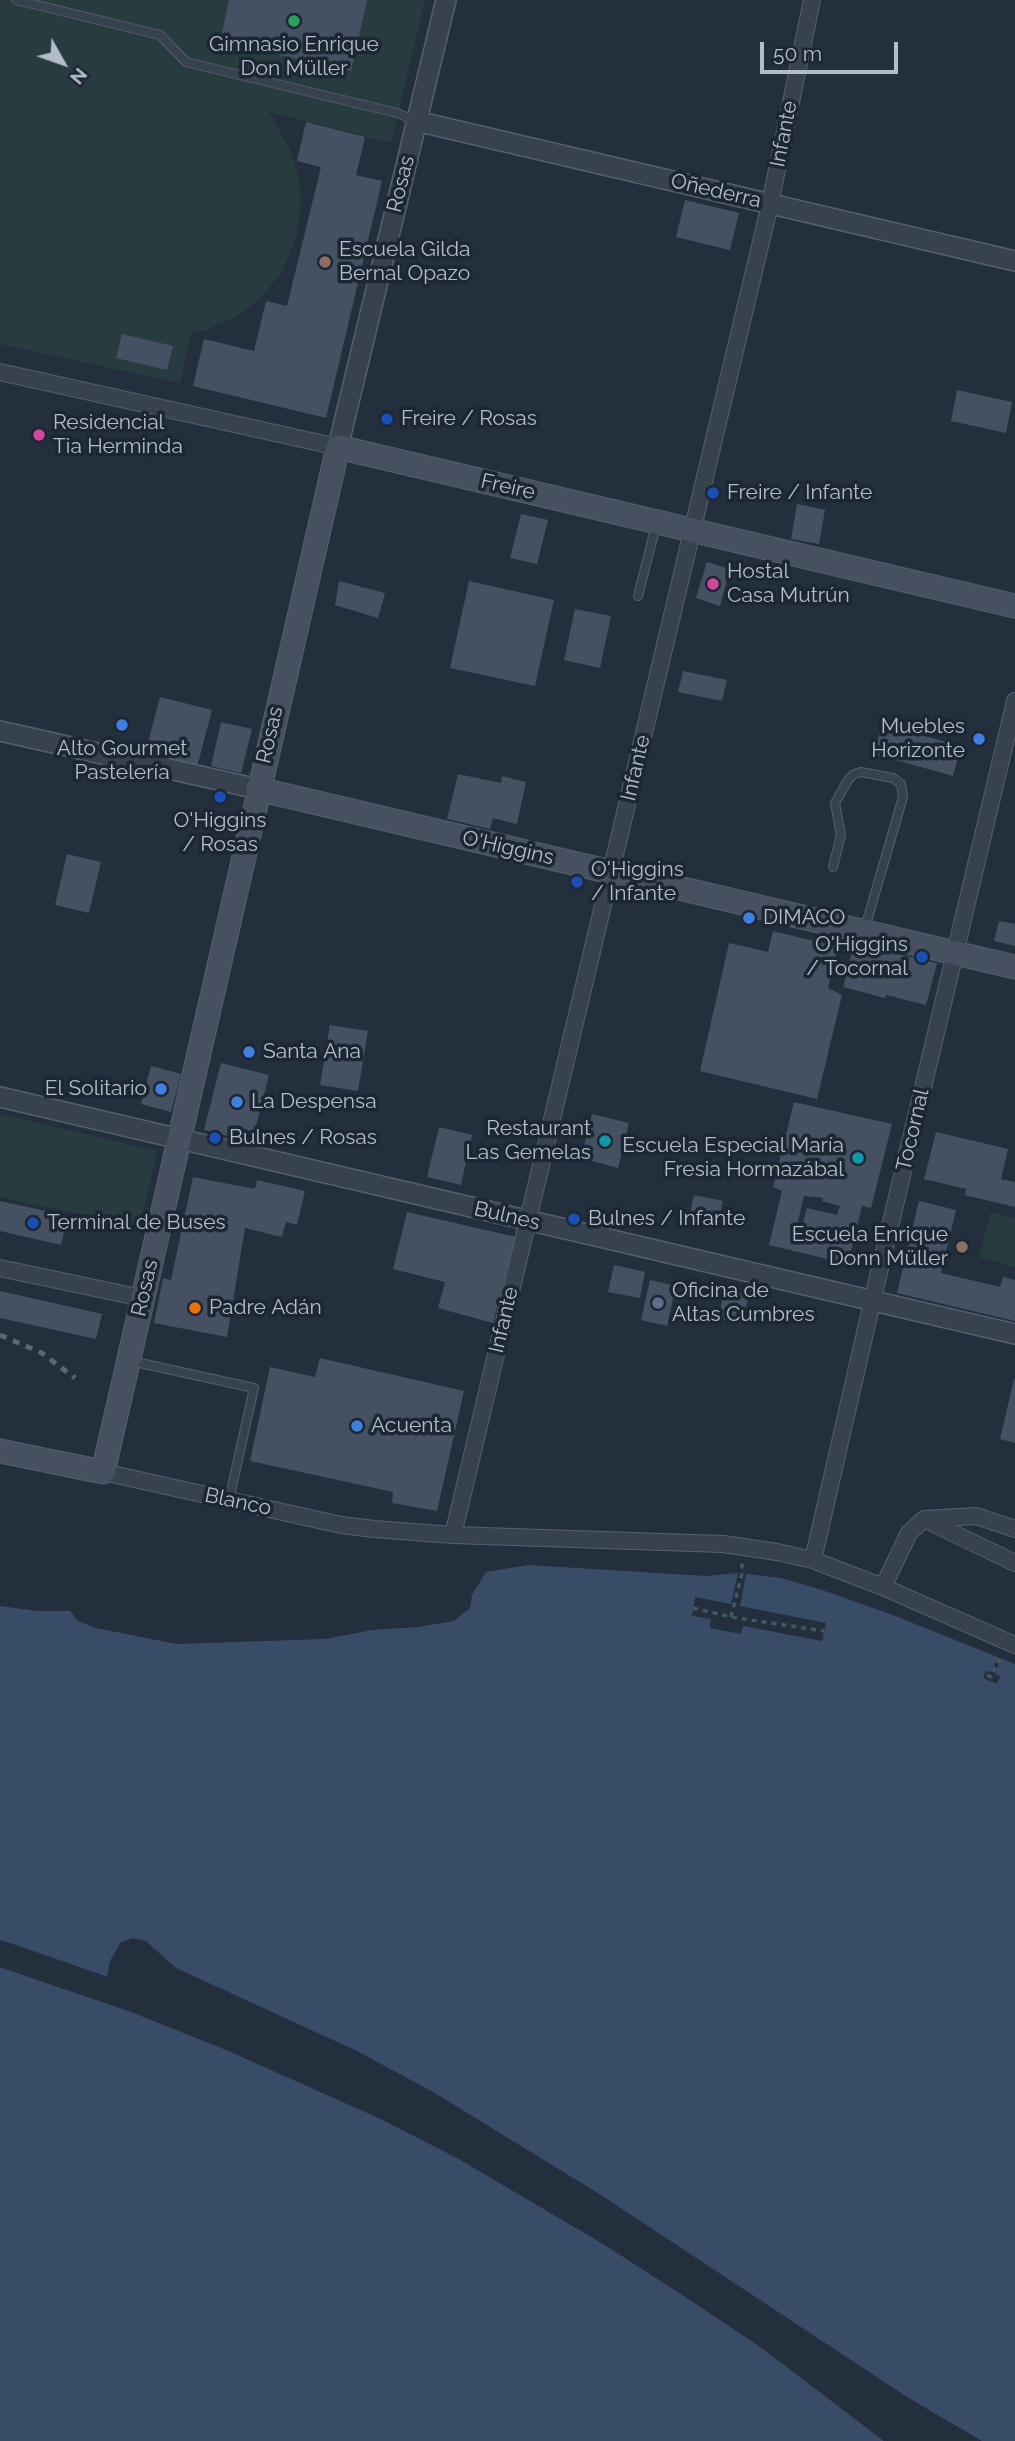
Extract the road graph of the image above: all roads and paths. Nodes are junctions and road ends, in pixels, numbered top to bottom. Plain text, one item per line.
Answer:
1 (16, 0) edge
2 (446, 0) edge
3 (812, 0) edge
4 (416, 121) junction
5 (770, 204) junction
6 (1015, 261) edge
7 (0, 372) edge
8 (338, 447) junction
9 (657, 522) junction
10 (692, 530) junction
11 (638, 596) dead end
12 (1015, 606) edge
13 (1015, 701) edge
14 (0, 731) edge
15 (258, 789) junction
16 (833, 867) dead end
17 (611, 872) junction
18 (864, 931) junction
19 (955, 953) junction
20 (1015, 967) edge
21 (0, 1097) edge
22 (178, 1140) junction
23 (528, 1220) junction
24 (0, 1268) edge
25 (142, 1298) junction
26 (872, 1300) junction
27 (1015, 1334) edge
28 (128, 1360) junction
29 (0, 1451) edge
30 (103, 1472) junction
31 (229, 1500) junction
32 (924, 1519) junction
33 (1015, 1529) edge
34 (453, 1535) junction
35 (741, 1547) junction
36 (813, 1560) junction
37 (1015, 1563) edge
38 (883, 1587) junction
39 (693, 1608) dead end
40 (731, 1617) junction
41 (824, 1631) dead end
42 (1011, 1644) edge
43 (997, 1680) dead end

1 - 4 lane
2 - 4 street, Rosas
3 - 5 street, Infante
4 - 5 street, Oñederra
4 - 8 street, Rosas
5 - 6 street, Oñederra
5 - 10 street, Infante
7 - 8 street, Freire
8 - 9 main road, Freire
8 - 15 main road, Rosas
9 - 10 main road, Freire
9 - 11 lane
10 - 12 main road, Freire
10 - 17 street, Infante
13 - 19 street, Tocornal
14 - 15 street, O'Higgins
15 - 17 main road, O'Higgins
15 - 22 main road, Rosas
16 - 18 lane
17 - 18 main road, O'Higgins
17 - 23 street, Infante
18 - 19 main road, O'Higgins
19 - 20 main road, O'Higgins
19 - 26 street, Tocornal
21 - 22 street, Bulnes
22 - 23 street, Bulnes
22 - 25 main road, Rosas
23 - 26 street, Bulnes
23 - 34 street, Infante
24 - 25 street
25 - 28 main road, Rosas
26 - 27 street, Bulnes
26 - 36 street, Tocornal
28 - 30 main road, Rosas
28 - 31 lane
29 - 30 main road
30 - 31 street, Blanco
31 - 34 street, Blanco
32 - 33 street
32 - 37 street
32 - 38 street
34 - 35 street, Blanco
35 - 36 street, Blanco
35 - 40 path
36 - 38 street, Blanco
38 - 42 street, Blanco
39 - 40 path
40 - 41 path
42 - 43 path

